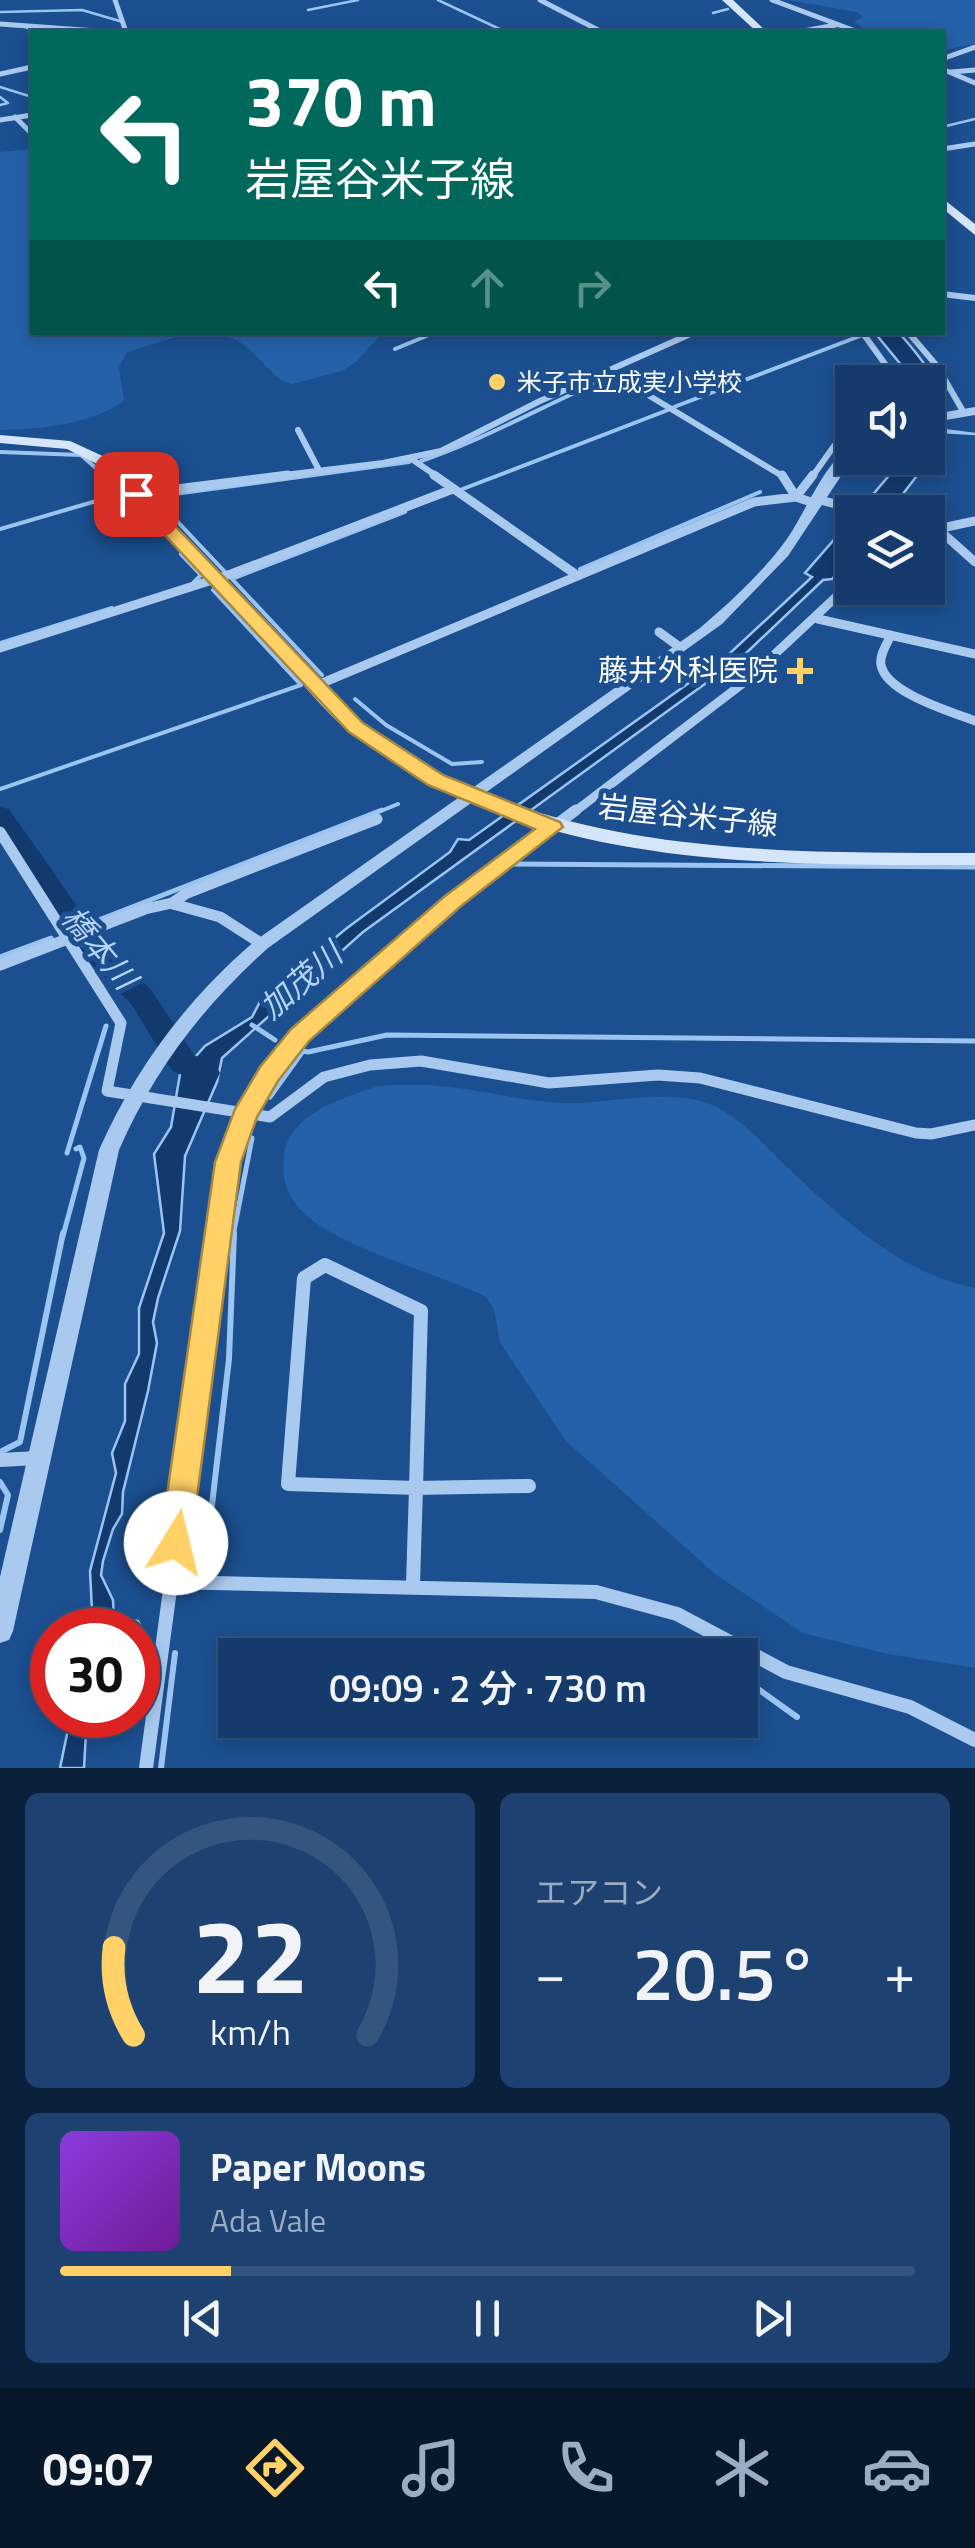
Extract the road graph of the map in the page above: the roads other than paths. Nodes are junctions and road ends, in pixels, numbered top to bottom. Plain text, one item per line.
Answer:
1 (115, 0) edge
2 (540, 0) edge
3 (727, 0) edge
4 (772, 0) edge
5 (0, 24) edge
6 (837, 24) junction
7 (83, 30) edge
8 (127, 30) edge
9 (598, 30) edge
10 (760, 30) edge
11 (808, 30) edge
12 (853, 30) edge
13 (975, 47) edge
14 (945, 58) edge
15 (30, 67) edge
16 (946, 70) edge
17 (975, 70) edge
18 (0, 74) edge
19 (975, 83) edge
20 (30, 114) edge
21 (18, 117) junction
22 (0, 120) edge
23 (30, 132) edge
24 (975, 144) edge
25 (945, 149) edge
26 (945, 204) edge
27 (975, 231) edge
28 (945, 294) edge
29 (975, 298) edge
30 (689, 335) edge
31 (864, 335) edge
32 (911, 335) edge
33 (886, 365) edge
34 (610, 372) junction
35 (964, 413) edge
36 (298, 430) dead end
37 (0, 439) edge
38 (835, 443) edge
39 (410, 458) junction
40 (835, 468) edge
41 (320, 472) junction
42 (452, 489) junction
43 (136, 494) junction
44 (796, 497) junction
45 (823, 502) junction
46 (835, 505) edge
47 (975, 520) edge
48 (945, 527) edge
49 (945, 539) edge
50 (975, 562) edge
51 (578, 576) junction
52 (215, 579) junction
53 (835, 600) edge
54 (818, 619) junction
55 (659, 632) dead end
56 (891, 635) junction
57 (0, 648) edge
58 (681, 648) junction
59 (975, 654) edge
60 (315, 686) junction
61 (975, 722) edge
62 (478, 800) junction
63 (377, 819) dead end
64 (546, 826) junction
65 (0, 832) edge
66 (975, 859) edge
67 (172, 904) junction
68 (71, 938) junction
69 (262, 944) junction
70 (0, 965) edge
71 (135, 1094) junction
72 (244, 1116) junction
73 (975, 1125) edge
74 (37, 1458) junction
75 (0, 1460) edge
76 (529, 1486) dead end
77 (416, 1488) junction
78 (170, 1582) junction
79 (413, 1584) junction
80 (0, 1631) edge
81 (975, 1740) edge
82 (146, 1768) edge

1 - 8 street
2 - 9 street
3 - 10 main road
4 - 6 street
5 - 7 street
6 - 11 street
6 - 12 street
13 - 14 street
15 - 18 street
16 - 17 street
16 - 19 street
20 - 21 street
21 - 22 street
21 - 23 street
24 - 25 street
26 - 27 main road
28 - 29 street
30 - 34 street
31 - 33 street
32 - 35 street
34 - 39 street
34 - 44 street
36 - 41 street
37 - 43 main road, 岩屋谷米子線
38 - 44 street
39 - 41 street
39 - 42 street
40 - 45 street
41 - 43 street
42 - 51 street
42 - 52 street
43 - 52 main road, 岩屋谷米子線
44 - 45 street
44 - 51 street
45 - 46 street
45 - 58 street
47 - 48 street
49 - 50 street
51 - 60 street
52 - 57 street
52 - 60 main road, 岩屋谷米子線
53 - 54 street
54 - 56 street
54 - 64 street
55 - 58 street
56 - 59 street
56 - 61 street
58 - 62 street
60 - 62 main road, 岩屋谷米子線
62 - 64 main road, 岩屋谷米子線
62 - 69 street
63 - 67 street
64 - 66 main road, 岩屋谷米子線
64 - 72 street
65 - 68 street
67 - 68 street
67 - 69 street
68 - 70 street
68 - 71 street
69 - 71 street
71 - 72 street
71 - 74 street
72 - 73 street
72 - 78 street
74 - 75 street
74 - 80 street
76 - 77 street
77 - 77 street
77 - 79 street
78 - 79 street
78 - 82 street
79 - 81 street

